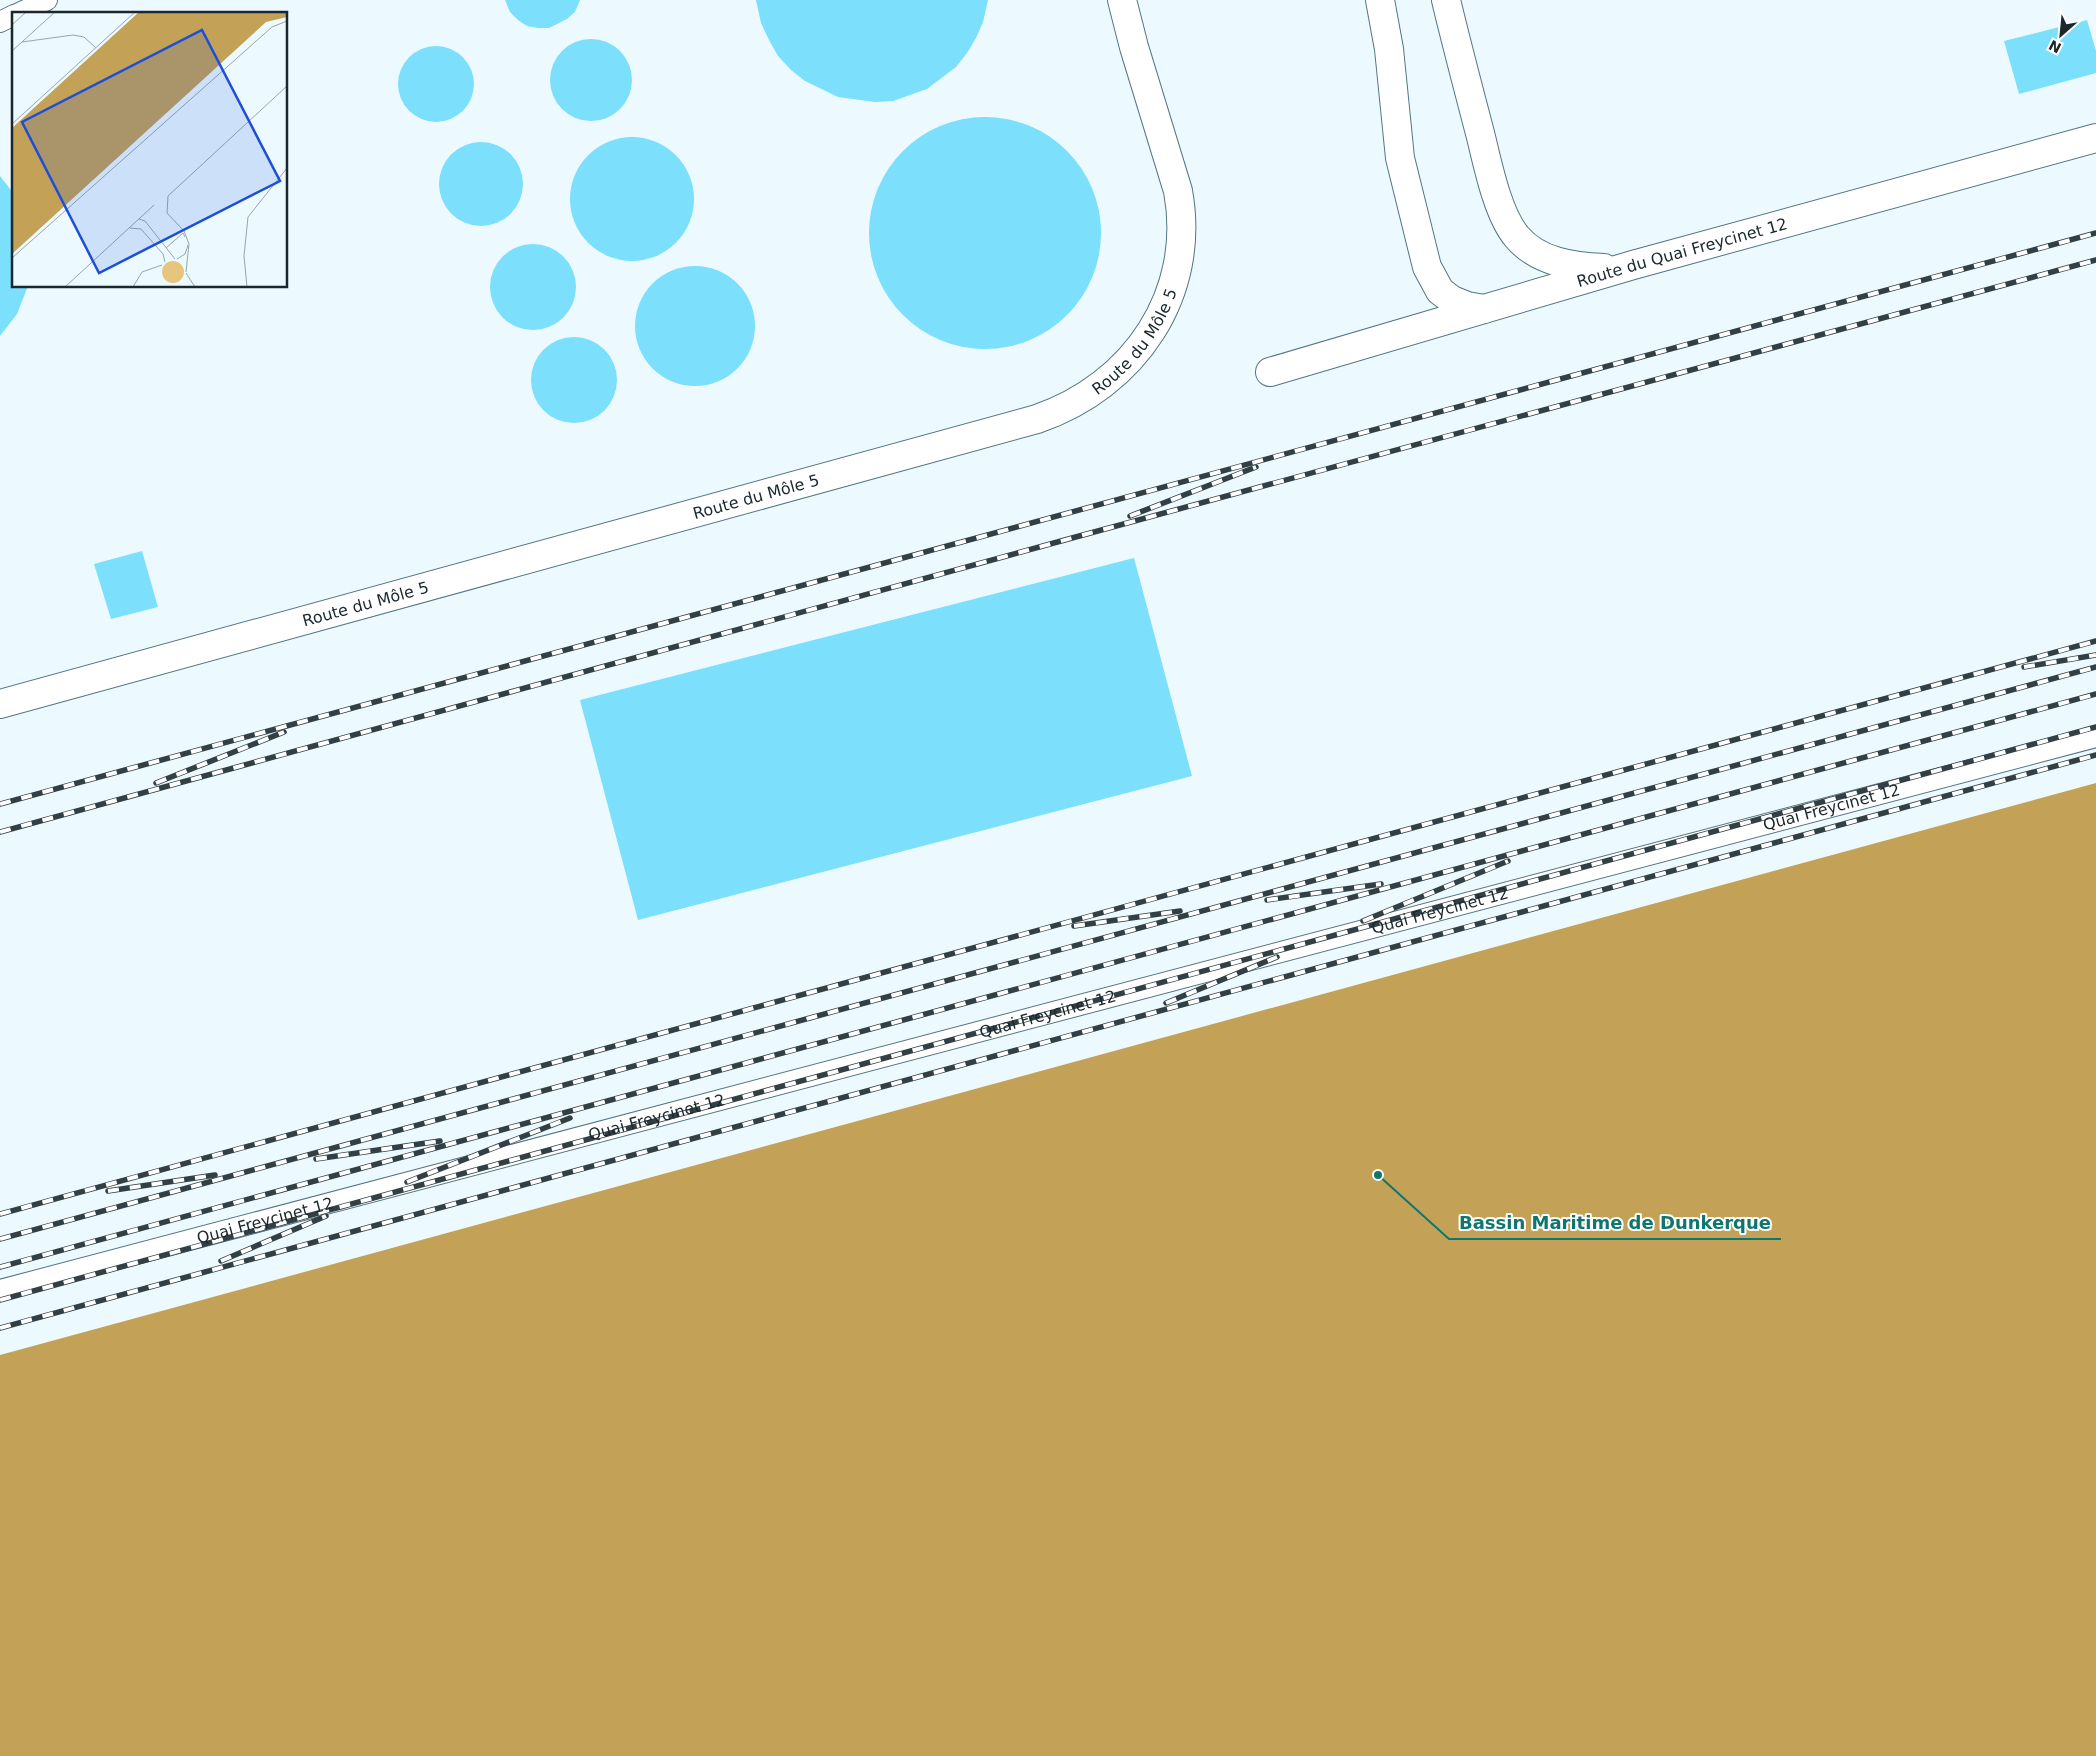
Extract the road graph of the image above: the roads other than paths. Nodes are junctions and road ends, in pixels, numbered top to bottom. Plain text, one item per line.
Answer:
1 (47, 0) edge
2 (1122, 0) edge
3 (1380, 0) edge
4 (1446, 0) edge
5 (22, 12) edge
6 (12, 17) edge
7 (0, 22) edge
8 (2096, 138) edge
9 (1633, 265) junction
10 (1484, 310) junction
11 (1270, 372) dead end
12 (0, 704) edge
13 (2096, 737) edge
14 (0, 1290) edge

1 - 5 lane
2 - 12 street, Route du Môle 5
3 - 10 street
4 - 9 street
6 - 7 lane
8 - 9 street, Route du Quai Freycinet 12
9 - 10 street, Route du Quai Freycinet 12
10 - 11 street, Route du Quai Freycinet 12
13 - 14 lane, Quai Freycinet 12

